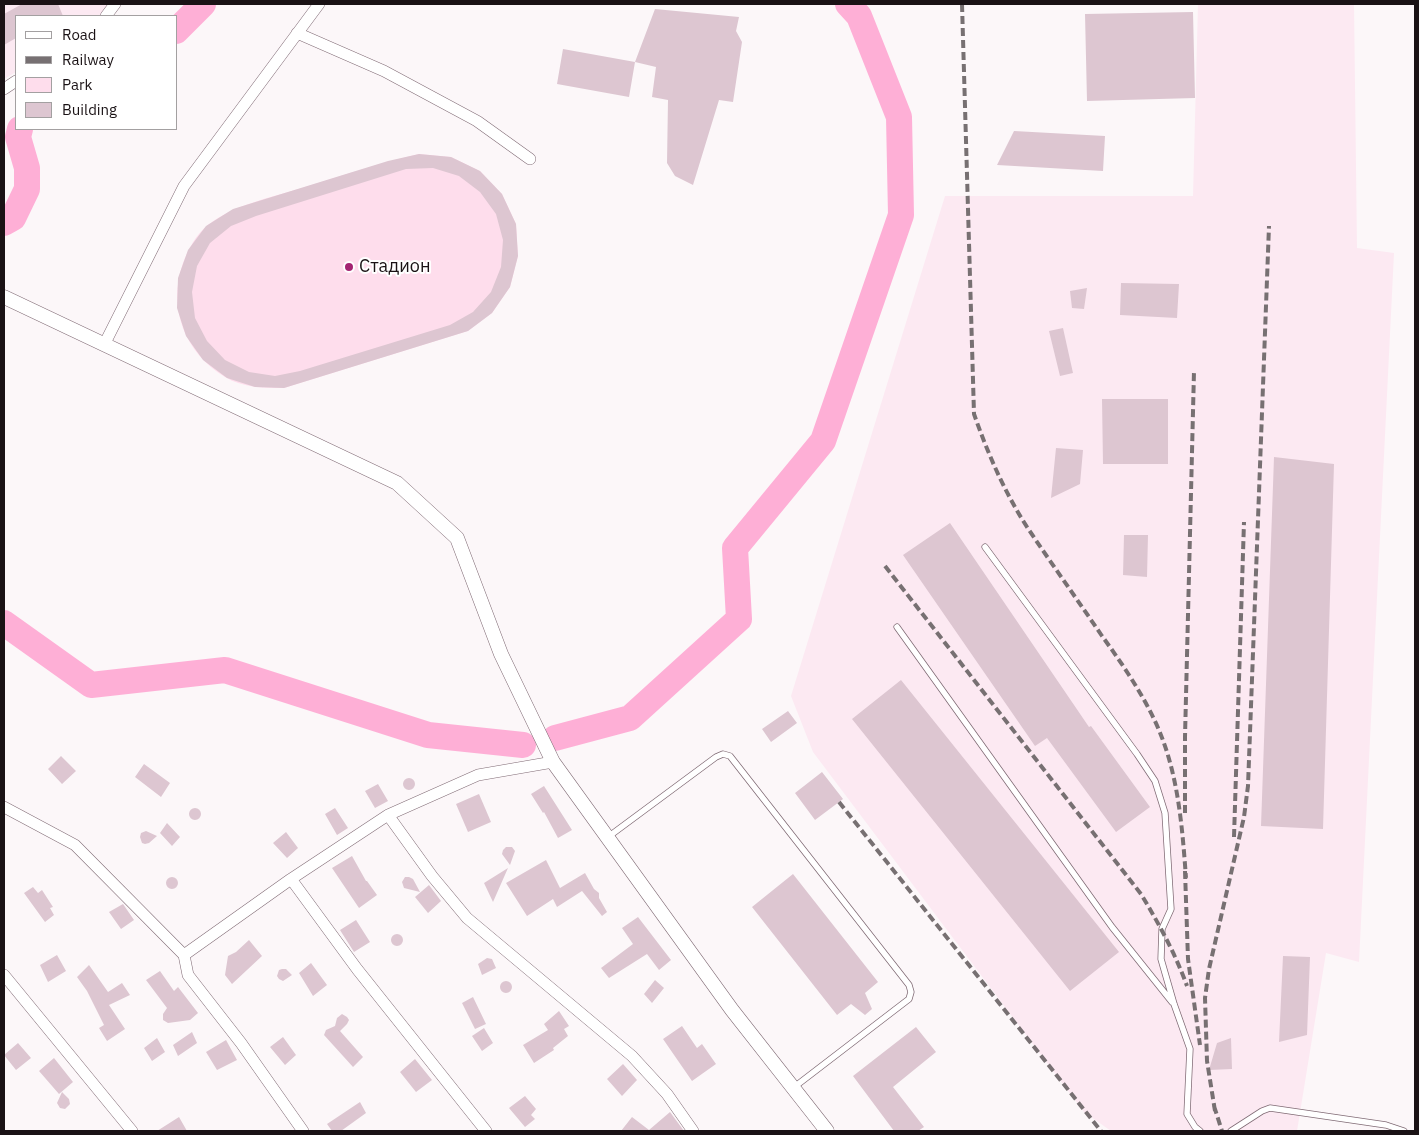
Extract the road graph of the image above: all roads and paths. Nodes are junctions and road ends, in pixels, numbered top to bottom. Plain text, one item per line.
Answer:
1 (115, 4) edge
2 (319, 4) edge
3 (107, 15) edge
4 (297, 33) junction
5 (15, 82) edge
6 (4, 89) edge
7 (530, 159) dead end
8 (4, 297) edge
9 (104, 345) junction
10 (985, 548) dead end
11 (897, 627) dead end
12 (553, 762) junction
13 (4, 807) edge
14 (388, 815) junction
15 (608, 837) junction
16 (292, 879) junction
17 (184, 955) junction
18 (4, 975) edge
19 (1174, 1004) junction
20 (794, 1088) junction
21 (132, 1131) edge
22 (303, 1131) edge
23 (486, 1131) edge
24 (693, 1131) edge
25 (827, 1131) edge
26 (1200, 1131) edge
27 (1232, 1131) edge
28 (1404, 1131) edge

1 - 3 street
2 - 4 street
4 - 7 street
4 - 9 street
5 - 6 street
8 - 9 street
9 - 12 street
10 - 19 lane
11 - 19 lane
12 - 14 street
12 - 15 street
13 - 17 street
14 - 16 street
14 - 24 street
15 - 20 street
15 - 20 lane
16 - 17 street
16 - 23 street
17 - 22 street
18 - 21 street
19 - 26 lane
20 - 25 street
27 - 28 lane

